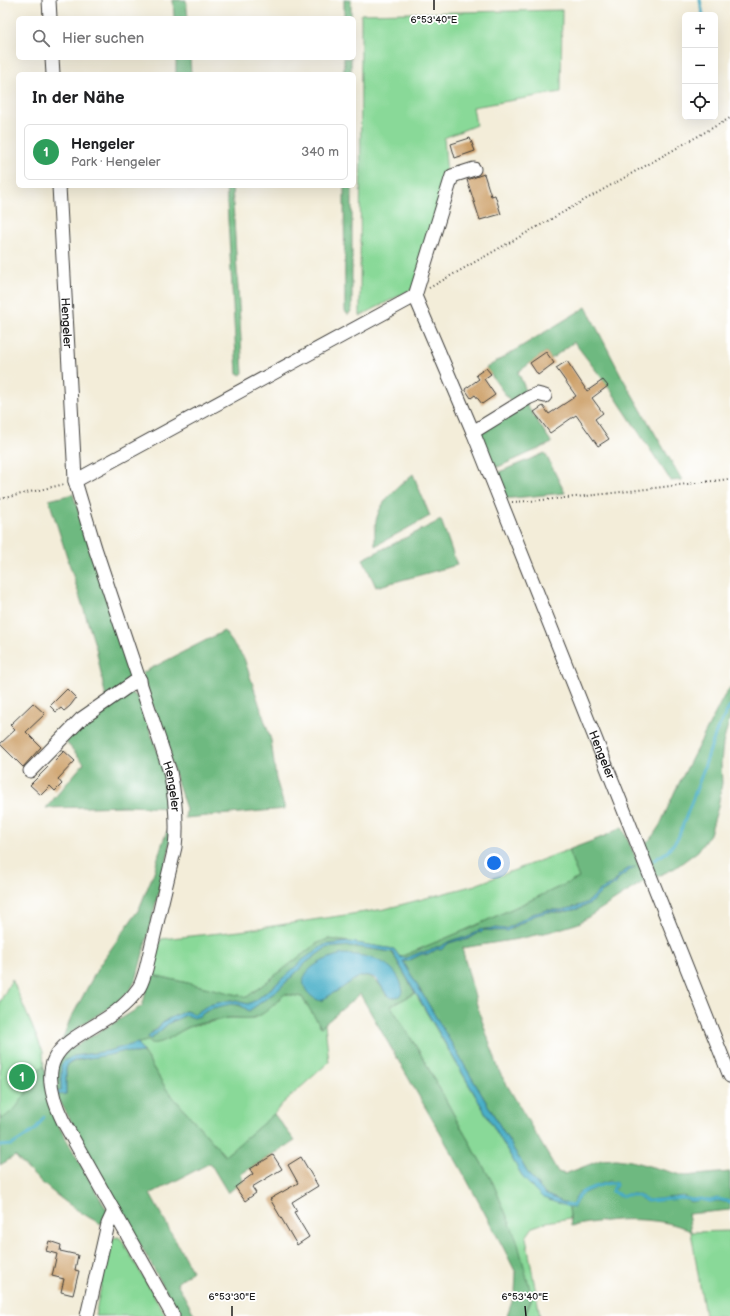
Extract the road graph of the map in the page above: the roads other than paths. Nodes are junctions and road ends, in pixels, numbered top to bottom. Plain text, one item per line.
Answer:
1 (49, 0) edge
2 (50, 16) edge
3 (52, 60) edge
4 (53, 72) edge
5 (474, 169) dead end
6 (59, 188) edge
7 (416, 296) junction
8 (545, 396) dead end
9 (473, 432) junction
10 (75, 481) junction
11 (140, 680) junction
12 (30, 771) dead end
13 (730, 1076) edge
14 (114, 1211) junction
15 (87, 1316) edge
16 (173, 1316) edge

1 - 2 street
3 - 4 street
5 - 7 street
6 - 10 street, Hengeler
7 - 9 street, Hengeler
7 - 10 street
8 - 9 street
9 - 13 street, Hengeler
10 - 11 street, Hengeler
11 - 12 street
11 - 14 street, Hengeler
14 - 15 street
14 - 16 street, Hengeler

